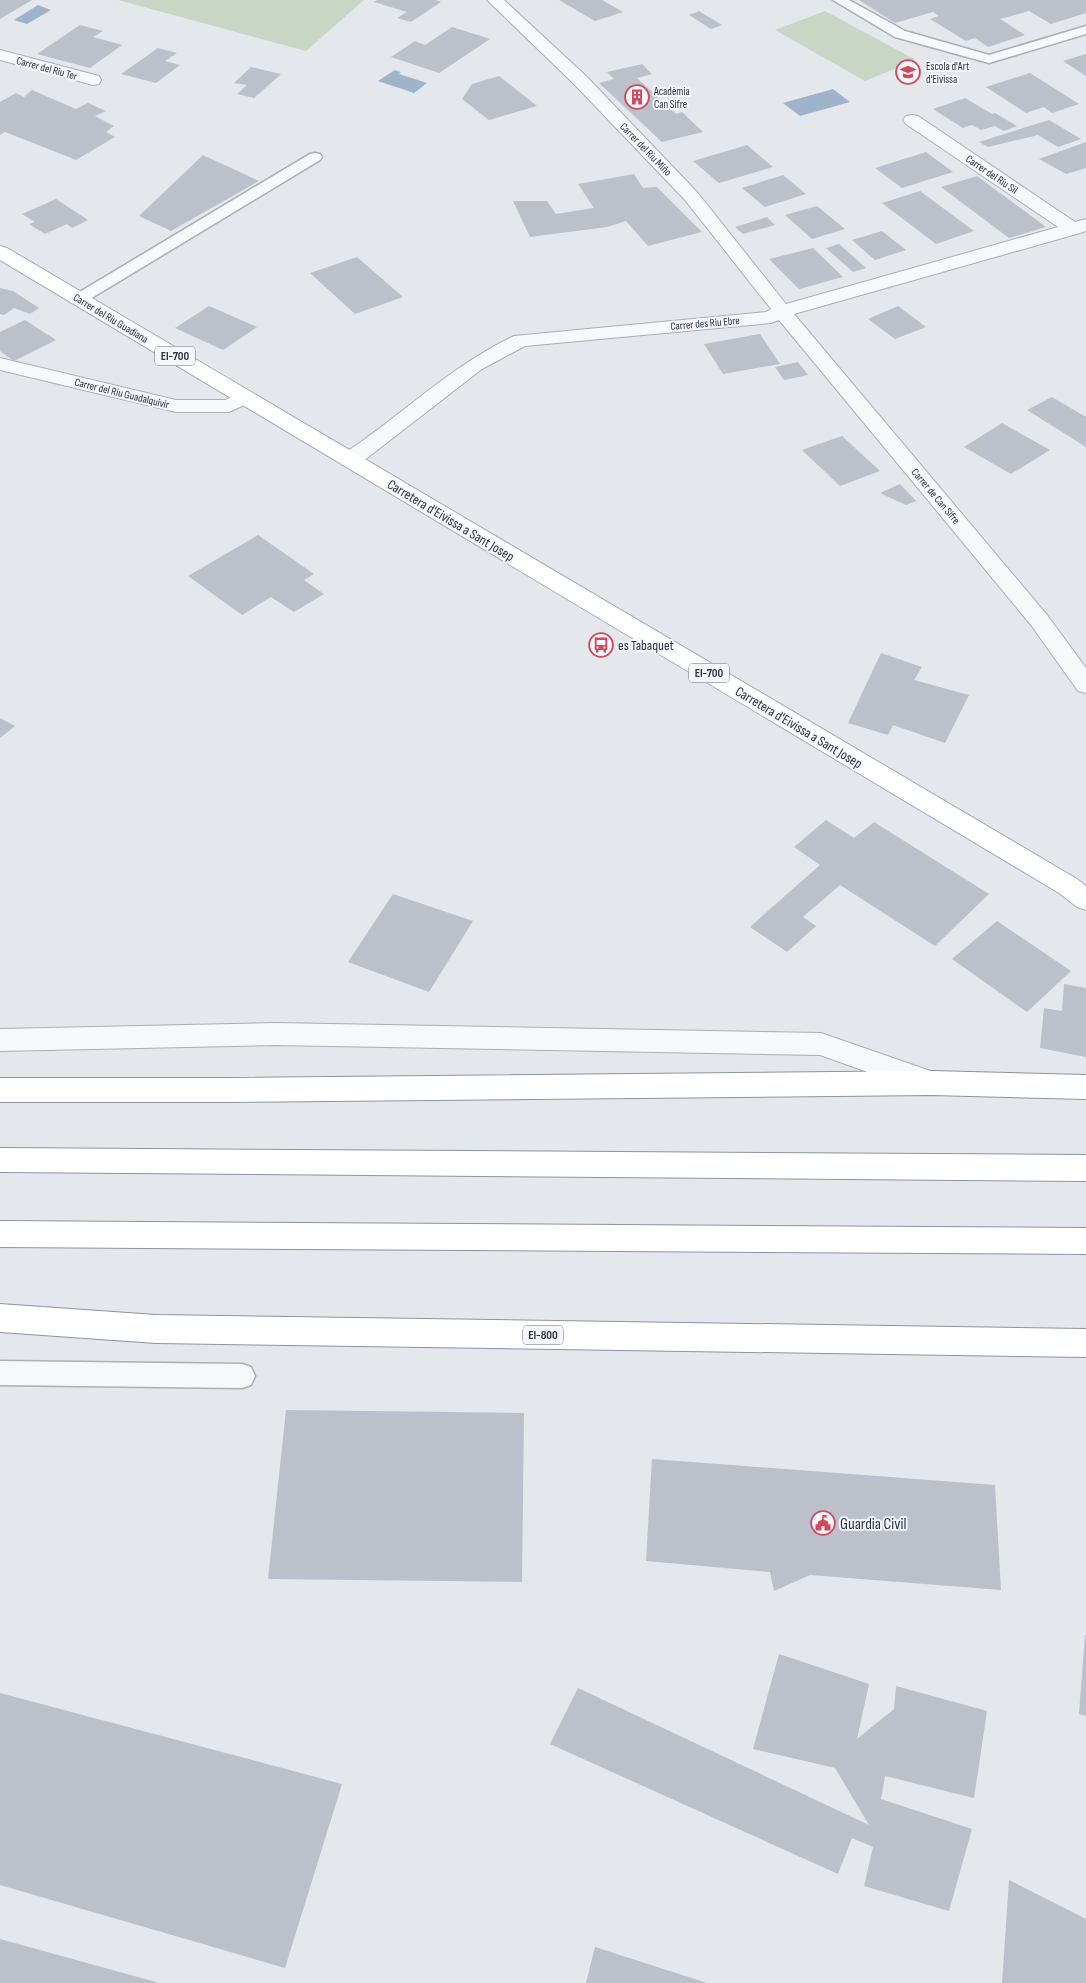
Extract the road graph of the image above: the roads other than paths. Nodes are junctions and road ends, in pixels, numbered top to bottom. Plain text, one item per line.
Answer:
1 (495, 0) edge
2 (839, 0) edge
3 (1086, 30) edge
4 (0, 55) edge
5 (94, 80) dead end
6 (912, 120) dead end
7 (315, 157) dead end
8 (1079, 227) edge
9 (0, 252) edge
10 (79, 299) junction
11 (782, 311) junction
12 (0, 364) edge
13 (244, 398) junction
14 (350, 460) junction
15 (1086, 685) edge
16 (1080, 893) edge
17 (0, 1040) edge
18 (932, 1083) junction
19 (1086, 1088) edge
20 (0, 1090) edge
21 (0, 1160) edge
22 (1086, 1168) edge
23 (0, 1234) edge
24 (1086, 1241) edge
25 (0, 1318) edge
26 (1086, 1343) edge
27 (0, 1373) edge
28 (242, 1376) dead end

1 - 11 street, Carrer del Riu Miño
2 - 3 lane
4 - 5 street, Carrer del Riu Ter
6 - 8 street, Carrer del Riu Sil
7 - 10 lane
8 - 11 street, Carrer des Riu Ebre
9 - 10 main road, Carrer del Riu Guadiana / EI-700
10 - 13 main road, Carrer del Riu Guadiana / EI-700
11 - 14 street, Carrer des Riu Ebre
11 - 15 street, Carrer de Can Sifre
12 - 13 street, Carrer del Riu Guadalquivir
13 - 14 main road, Carrer del Riu Guadiana / EI-700
14 - 16 main road, Carretera d'Eivissa a Sant Josep / EI-700
17 - 18 street
18 - 19 main road
18 - 20 main road
21 - 22 main road
23 - 24 main road
25 - 26 main road, EI-800
27 - 28 lane

